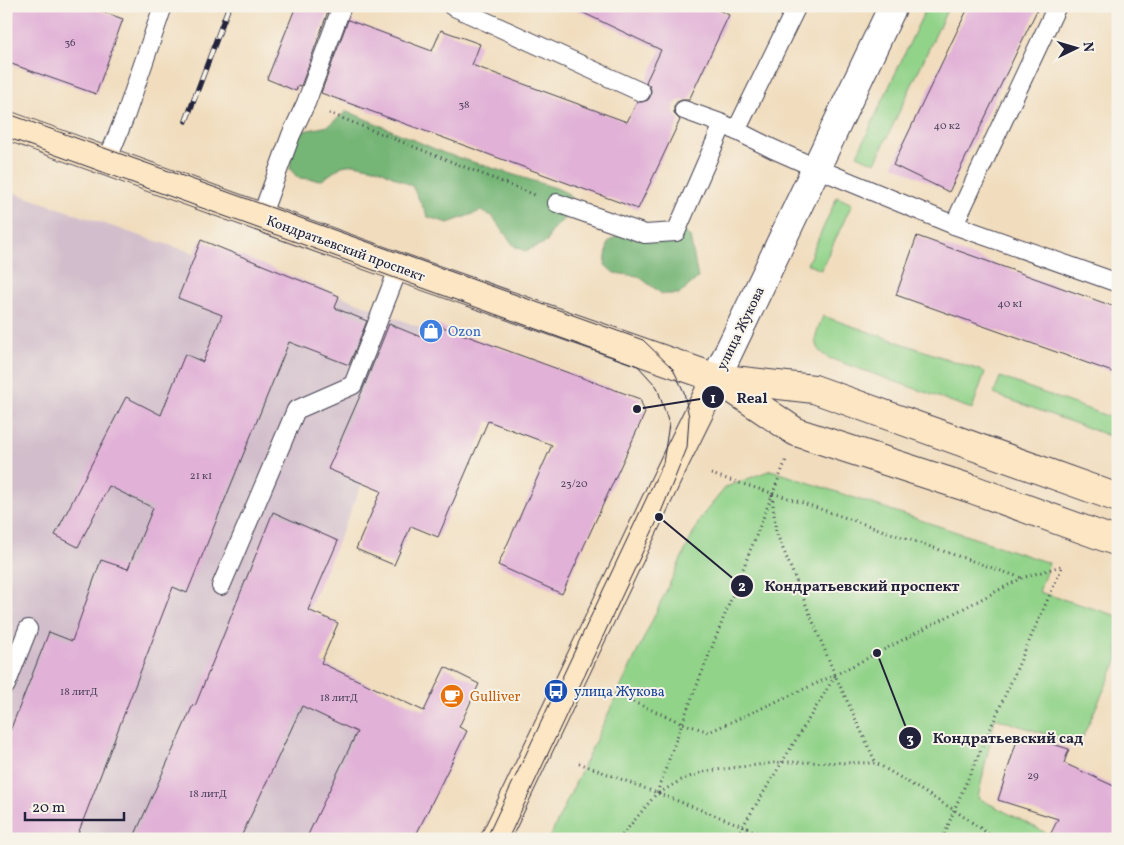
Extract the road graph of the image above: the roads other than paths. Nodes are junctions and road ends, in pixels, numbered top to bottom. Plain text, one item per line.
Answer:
1 (164, 6) edge
2 (342, 6) edge
3 (452, 6) edge
4 (797, 6) edge
5 (893, 6) edge
6 (1057, 6) edge
7 (641, 92) dead end
8 (684, 110) dead end
9 (6, 125) edge
10 (730, 128) junction
11 (107, 162) junction
12 (816, 168) junction
13 (557, 204) road end
14 (261, 217) junction
15 (954, 225) junction
16 (399, 267) junction
17 (1118, 283) edge
18 (716, 378) junction
19 (1118, 498) edge
20 (1118, 542) edge
21 (222, 586) dead end
22 (28, 629) dead end
23 (6, 685) edge
24 (496, 839) edge

1 - 11 lane
2 - 14 lane
3 - 7 lane
4 - 10 lane
5 - 12 street, улица Жукова
6 - 15 lane
8 - 10 lane
9 - 11 main road, Кондратьевский проспект
10 - 12 lane
10 - 13 lane
11 - 14 main road, Кондратьевский проспект
12 - 15 lane
12 - 18 street, улица Жукова
14 - 16 main road, Кондратьевский проспект
15 - 17 lane
16 - 18 main road, Кондратьевский проспект
16 - 21 lane
18 - 19 main road, Кондратьевский проспект
18 - 20 main road, Кондратьевский проспект
18 - 24 main road, улица Жукова
22 - 23 lane

